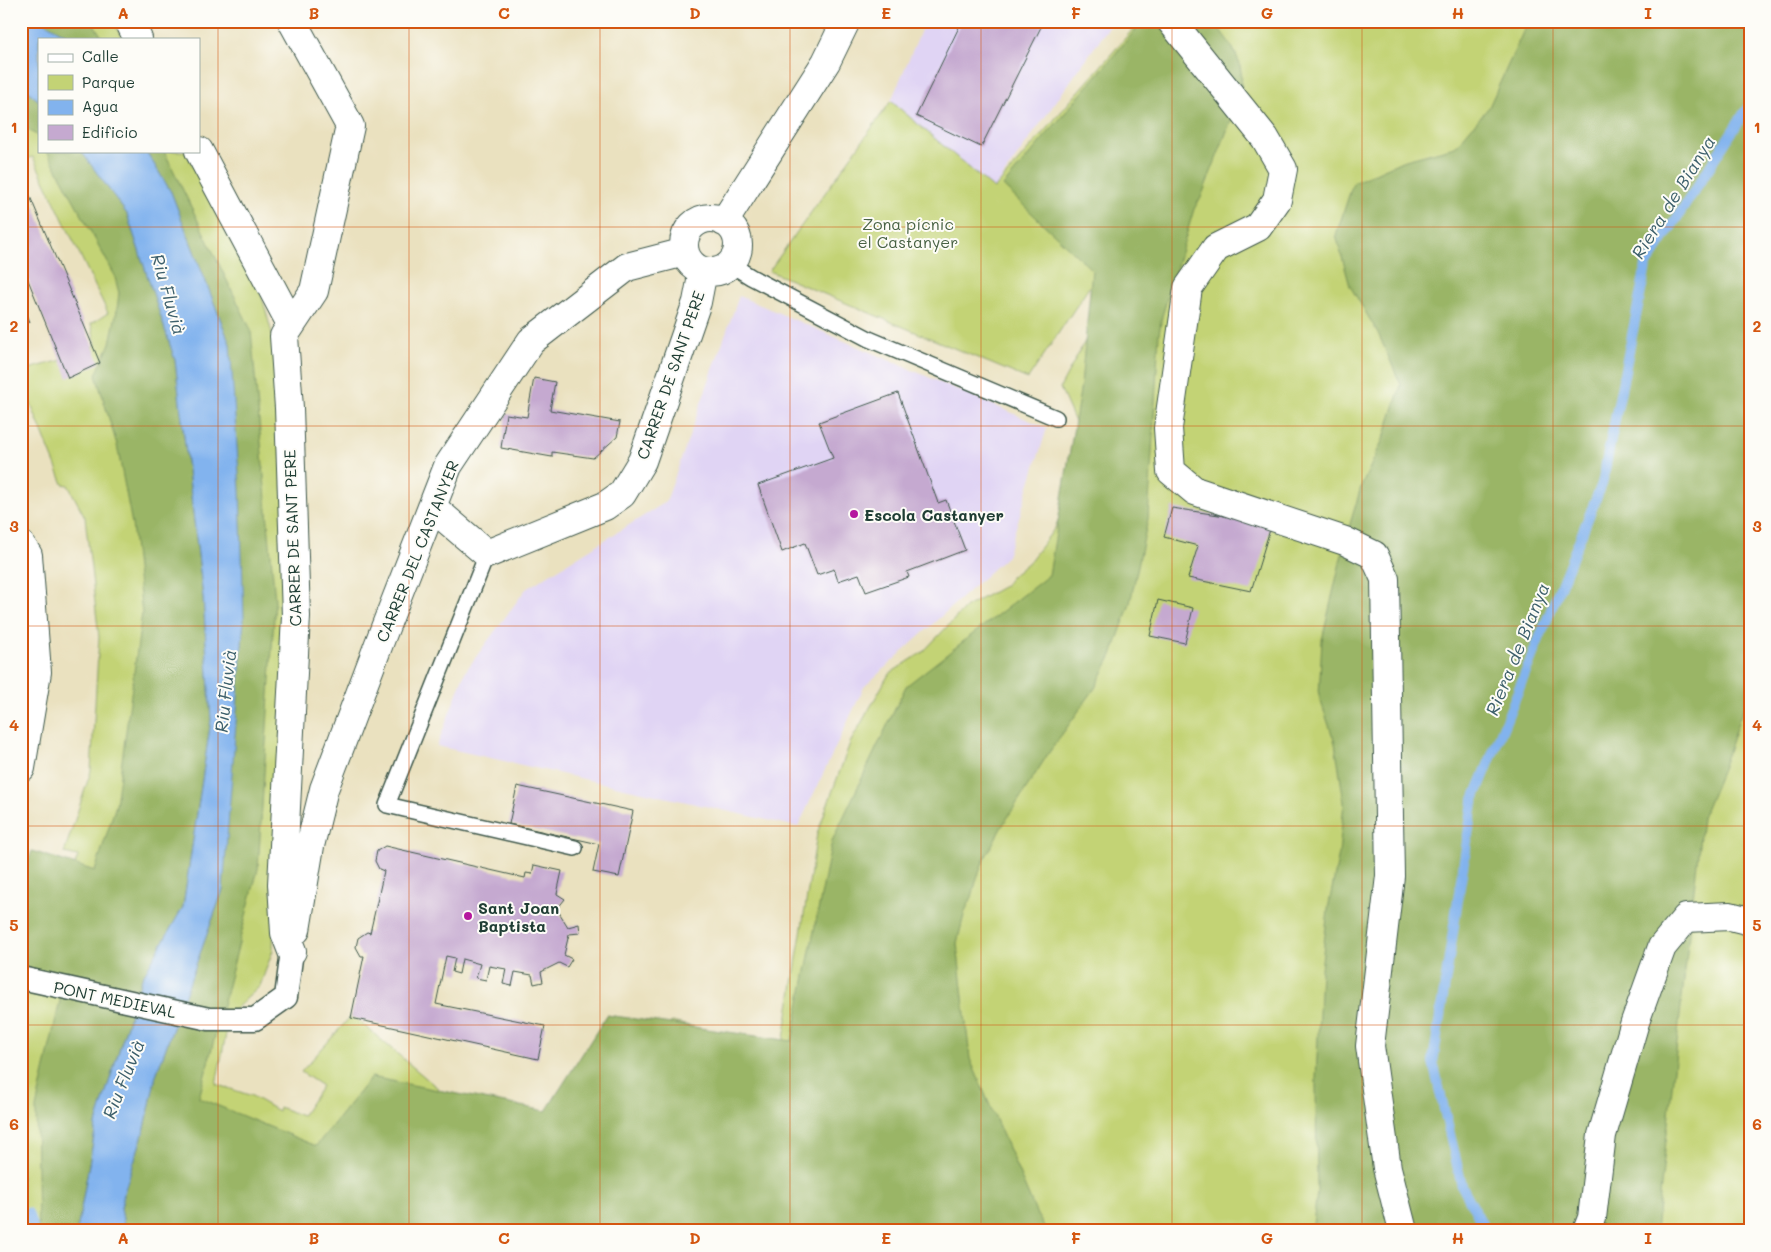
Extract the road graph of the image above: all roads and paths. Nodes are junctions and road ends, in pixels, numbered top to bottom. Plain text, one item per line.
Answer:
1 (129, 21) edge
2 (292, 21) edge
3 (846, 21) edge
4 (1171, 21) edge
5 (138, 38) edge
6 (199, 152) edge
7 (724, 222) junction
8 (694, 262) junction
9 (730, 264) junction
10 (292, 324) junction
11 (1056, 418) dead end
12 (432, 507) junction
13 (24, 550) edge
14 (487, 554) junction
15 (21, 768) edge
16 (575, 848) dead end
17 (1750, 921) edge
18 (292, 951) junction
19 (21, 978) edge
20 (209, 1019) joint
21 (1403, 1231) edge
22 (1587, 1231) edge

1 - 5 street
2 - 10 street, CARRER DE SANT PERE
3 - 7 street
4 - 21 street
6 - 10 street
7 - 8 street
7 - 9 street
8 - 9 street
8 - 12 street, CARRER DEL CASTANYER
8 - 14 street, CARRER DE SANT PERE
9 - 11 lane
10 - 18 street, CARRER DE SANT PERE
12 - 14 street
12 - 18 street, CARRER DEL CASTANYER
13 - 15 street
14 - 16 lane
17 - 22 street
18 - 20 street, CARRER DE SANT PERE
19 - 20 street, PONT MEDIEVAL

